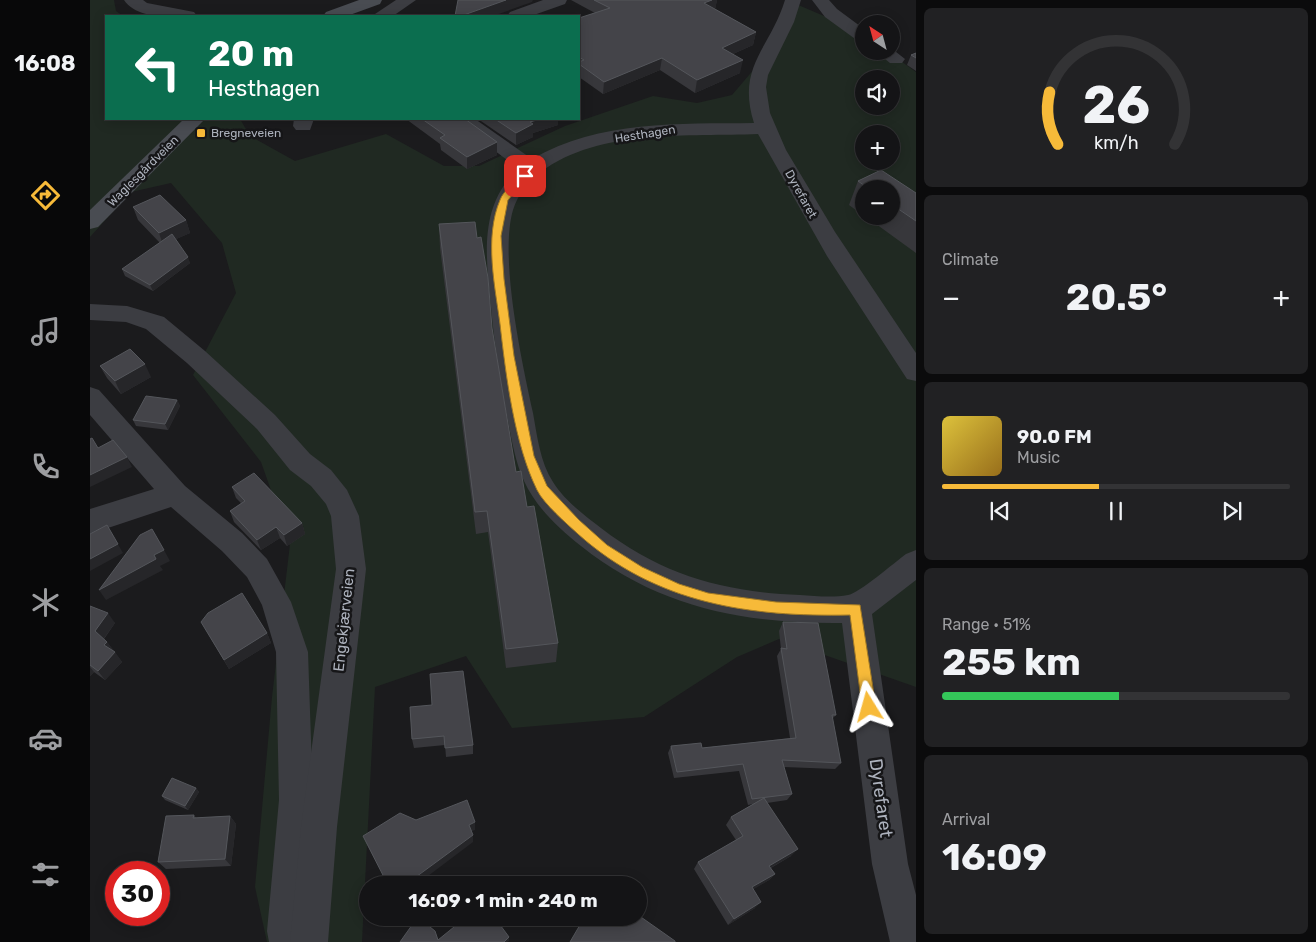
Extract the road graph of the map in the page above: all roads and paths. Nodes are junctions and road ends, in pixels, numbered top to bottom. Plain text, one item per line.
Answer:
1 (132, 0) edge
2 (374, 0) edge
3 (408, 0) edge
4 (559, 0) edge
5 (793, 0) edge
6 (820, 0) edge
7 (183, 15) edge
8 (335, 15) edge
9 (383, 15) edge
10 (519, 15) edge
11 (855, 31) edge
12 (194, 120) edge
13 (464, 120) edge
14 (765, 128) junction
15 (532, 168) junction
16 (90, 222) edge
17 (90, 312) edge
18 (916, 372) edge
19 (90, 397) edge
20 (175, 494) junction
21 (90, 522) edge
22 (916, 563) edge
23 (856, 609) junction
24 (288, 942) edge
25 (309, 942) edge
26 (909, 942) edge

1 - 7 street
2 - 8 main road
3 - 9 street
4 - 10 street
5 - 14 street, Dyrefaret
6 - 11 street
12 - 16 main road, Waglesgårdveien
13 - 15 street
14 - 15 street, Hesthagen
14 - 18 street, Dyrefaret
15 - 23 street, Hesthagen
17 - 25 street, Engekjærveien
19 - 20 street
20 - 21 street
20 - 24 street
22 - 23 street
23 - 26 street, Dyrefaret

